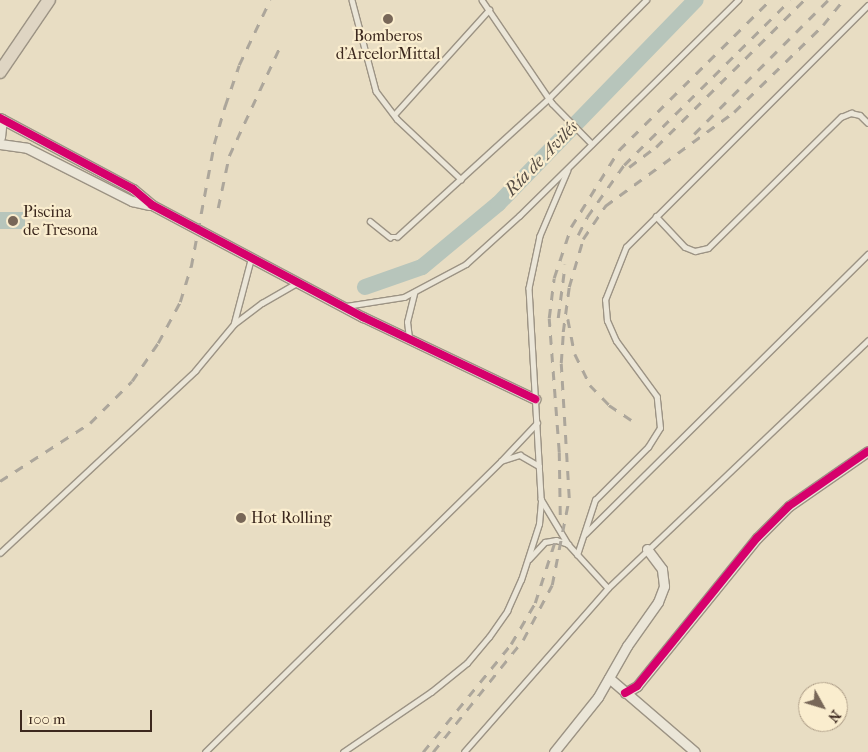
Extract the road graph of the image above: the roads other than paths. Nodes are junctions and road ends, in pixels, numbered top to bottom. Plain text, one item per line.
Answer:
1 (49, 0) edge
2 (352, 0) edge
3 (482, 0) edge
4 (646, 0) edge
5 (738, 0) edge
6 (868, 5) edge
7 (489, 10) junction
8 (0, 72) edge
9 (551, 100) junction
10 (394, 115) junction
11 (1, 119) edge
12 (868, 123) edge
13 (0, 137) edge
14 (0, 144) edge
15 (592, 144) junction
16 (572, 164) junction
17 (461, 179) junction
18 (152, 206) junction
19 (656, 216) junction
20 (370, 221) dead end
21 (868, 254) edge
22 (251, 258) junction
23 (298, 282) junction
24 (414, 293) junction
25 (343, 306) junction
26 (234, 324) junction
27 (410, 339) junction
28 (868, 340) edge
29 (535, 399) junction
30 (537, 423) junction
31 (868, 452) edge
32 (501, 461) junction
33 (539, 466) junction
34 (541, 499) junction
35 (583, 536) junction
36 (568, 544) junction
37 (647, 549) junction
38 (0, 553) edge
39 (577, 555) junction
40 (528, 560) junction
41 (608, 588) junction
42 (609, 678) junction
43 (625, 693) junction
44 (205, 752) edge
45 (343, 752) edge
46 (464, 752) edge
47 (554, 752) edge
48 (695, 752) edge

1 - 8 main road
2 - 10 lane
3 - 7 lane
4 - 9 lane
5 - 15 lane
6 - 19 lane
7 - 9 lane
7 - 10 lane
9 - 15 lane
9 - 17 lane
10 - 17 lane
11 - 13 street
11 - 18 street
12 - 19 lane
14 - 18 street
15 - 16 lane
16 - 24 lane
16 - 29 lane
17 - 20 lane
18 - 22 street
19 - 35 lane
21 - 35 lane
22 - 23 street
22 - 26 lane
23 - 25 street
23 - 26 lane
24 - 25 lane
24 - 27 lane
25 - 27 street
26 - 38 lane
27 - 29 street
28 - 37 lane
29 - 30 lane
30 - 32 lane
30 - 33 lane
31 - 43 street
32 - 33 lane
32 - 44 lane
33 - 34 lane
34 - 36 lane
34 - 40 lane
35 - 39 lane
36 - 39 lane
36 - 40 lane
37 - 41 lane
37 - 42 street
39 - 41 lane
40 - 45 lane
41 - 46 lane
42 - 43 street
42 - 47 street
43 - 48 street

